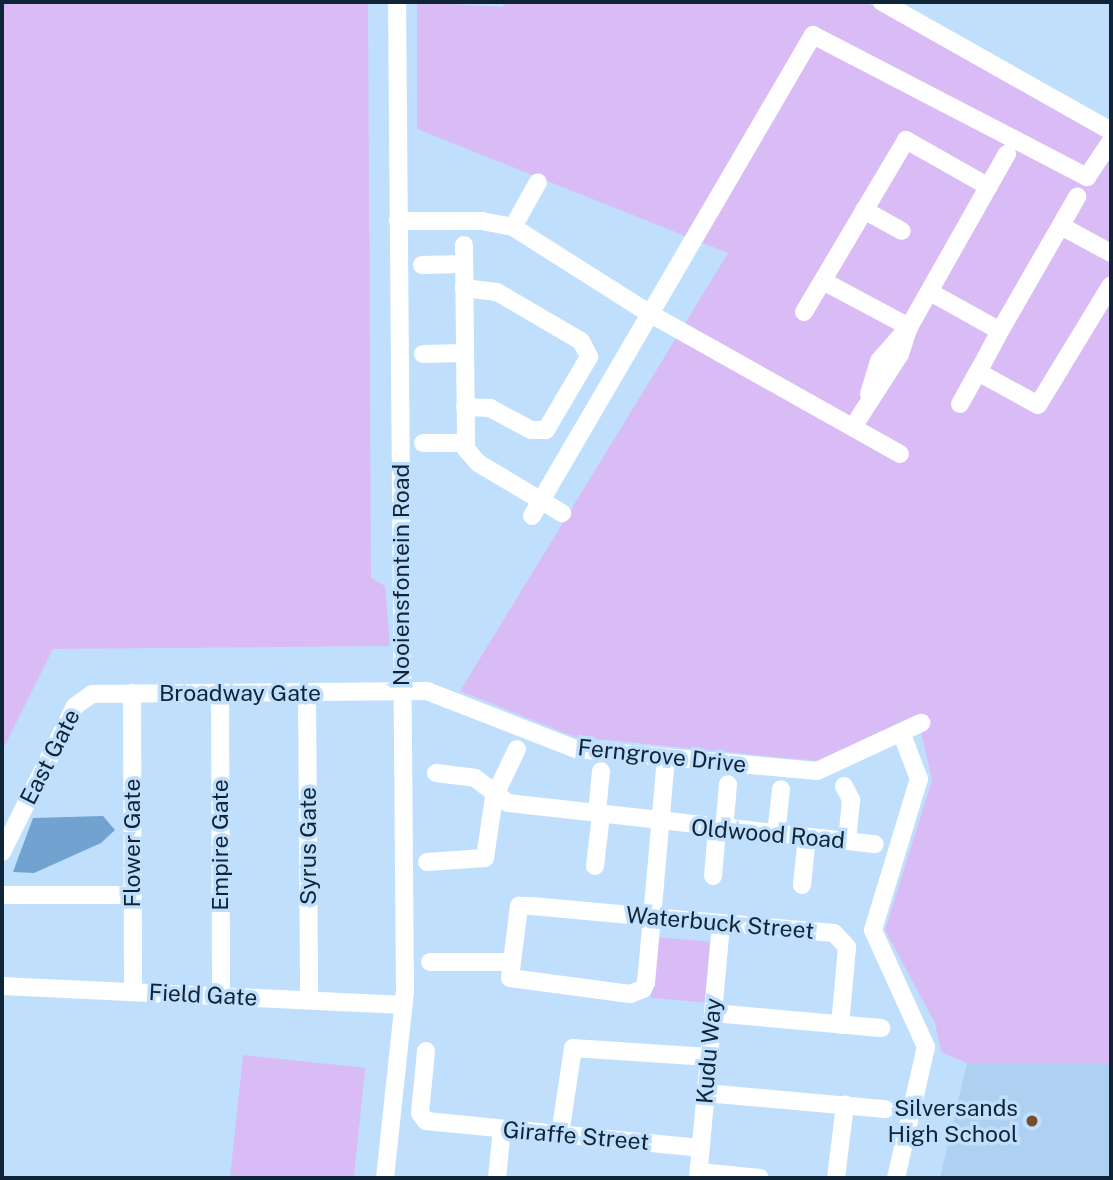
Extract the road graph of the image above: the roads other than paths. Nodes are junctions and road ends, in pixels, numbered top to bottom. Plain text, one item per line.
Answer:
1 (397, 2) edge
2 (882, 2) edge
3 (1111, 131) edge
4 (1111, 141) edge
5 (1007, 154) dead end
6 (538, 182) dead end
7 (989, 187) junction
8 (1077, 197) dead end
9 (864, 209) junction
10 (398, 221) junction
11 (1061, 226) junction
12 (513, 227) junction
13 (902, 231) dead end
14 (464, 245) dead end
15 (1111, 253) edge
16 (464, 264) junction
17 (422, 265) dead end
18 (823, 281) junction
19 (1111, 285) edge
20 (464, 288) junction
21 (930, 292) junction
22 (647, 312) junction
23 (804, 312) dead end
24 (909, 327) junction
25 (1000, 331) junction
26 (464, 353) junction
27 (423, 354) dead end
28 (978, 372) junction
29 (960, 404) dead end
30 (465, 407) junction
31 (853, 427) junction
32 (423, 443) dead end
33 (465, 443) junction
34 (900, 454) dead end
35 (536, 508) junction
36 (562, 513) dead end
37 (402, 691) junction
38 (307, 692) junction
39 (132, 693) junction
40 (220, 693) junction
41 (80, 699) joint
42 (921, 723) dead end
43 (901, 732) junction
44 (517, 749) dead end
45 (666, 758) junction
46 (601, 771) dead end
47 (436, 773) dead end
48 (728, 784) dead end
49 (844, 786) dead end
50 (781, 789) dead end
51 (494, 797) junction
52 (599, 814) junction
53 (660, 824) junction
54 (720, 830) junction
55 (776, 835) junction
56 (807, 838) junction
57 (847, 841) junction
58 (875, 844) dead end
59 (2, 852) edge
60 (426, 862) dead end
61 (595, 866) dead end
62 (713, 876) dead end
63 (802, 885) dead end
64 (2, 895) edge
65 (132, 895) junction
66 (652, 917) junction
67 (721, 923) junction
68 (430, 962) dead end
69 (508, 962) junction
70 (2, 986) edge
71 (133, 992) junction
72 (221, 996) junction
73 (309, 1000) junction
74 (404, 1004) junction
75 (713, 1013) junction
76 (840, 1025) junction
77 (881, 1028) dead end
78 (426, 1051) dead end
79 (709, 1057) junction
80 (705, 1093) junction
81 (845, 1105) junction
82 (885, 1109) dead end
83 (502, 1129) junction
84 (560, 1134) junction
85 (392, 1147) junction
86 (700, 1148) junction
87 (699, 1175) edge
88 (385, 1178) edge
89 (393, 1178) edge
90 (497, 1178) edge
91 (760, 1178) edge
92 (836, 1178) edge
93 (896, 1178) edge

1 - 10 street, Nooiensfontein Road
2 - 3 street
4 - 22 street
5 - 7 street
6 - 12 street
7 - 9 street
7 - 21 street
8 - 11 street
9 - 13 street
9 - 18 street
10 - 12 street
10 - 37 street, Nooiensfontein Road
11 - 15 street
11 - 25 street
12 - 22 street
14 - 16 street
16 - 17 street
16 - 20 street
18 - 23 street
18 - 24 street
19 - 28 street
20 - 26 street
20 - 30 street
21 - 24 street
21 - 25 street
22 - 31 street
22 - 35 street
24 - 31 street
25 - 28 street
26 - 27 street
26 - 30 street
28 - 29 street
30 - 33 street
31 - 34 street
32 - 33 street
33 - 35 street
35 - 36 street
37 - 38 street, Broadway Gate
37 - 45 street, Ferngrove Drive
37 - 74 street, Nooiensfontein Road
38 - 40 street, Broadway Gate
38 - 73 street, Syrus Gate
39 - 40 street, Broadway Gate
39 - 41 street, Broadway Gate
39 - 65 street, Flower Gate
40 - 72 street, Empire Gate
41 - 59 street, East Gate
42 - 43 street, Ferngrove Drive
43 - 45 street, Ferngrove Drive
43 - 93 street
44 - 51 street
45 - 53 street
46 - 52 street
47 - 51 street
48 - 54 street
49 - 57 street
50 - 55 street
51 - 52 street, Oldwood Road
51 - 60 street
52 - 53 street, Oldwood Road
52 - 61 street
53 - 54 street, Oldwood Road
53 - 66 street
54 - 55 street, Oldwood Road
54 - 62 street
55 - 56 street, Oldwood Road
56 - 57 street, Oldwood Road
56 - 63 street
57 - 58 street, Oldwood Road
64 - 65 street
65 - 71 street, Flower Gate
66 - 67 street, Waterbuck Street
66 - 69 street, Waterbuck Street
66 - 69 street
67 - 75 street, Kudu Way
67 - 76 street, Waterbuck Street
68 - 69 street
70 - 71 street, Field Gate
71 - 72 street, Field Gate
72 - 73 street, Field Gate
73 - 74 street, Field Gate
74 - 85 street, Nooiensfontein Road
75 - 76 street
75 - 79 street, Kudu Way
76 - 77 street
78 - 83 street, Giraffe Street
79 - 80 street, Kudu Way
79 - 84 street
80 - 81 street
80 - 86 street, Kudu Way
81 - 82 street
81 - 92 street
83 - 84 street, Giraffe Street
83 - 90 street
84 - 86 street, Giraffe Street
85 - 88 street, Nooiensfontein Road
85 - 89 street, Nooiensfontein Road
86 - 87 street, Kudu Way
87 - 91 street

